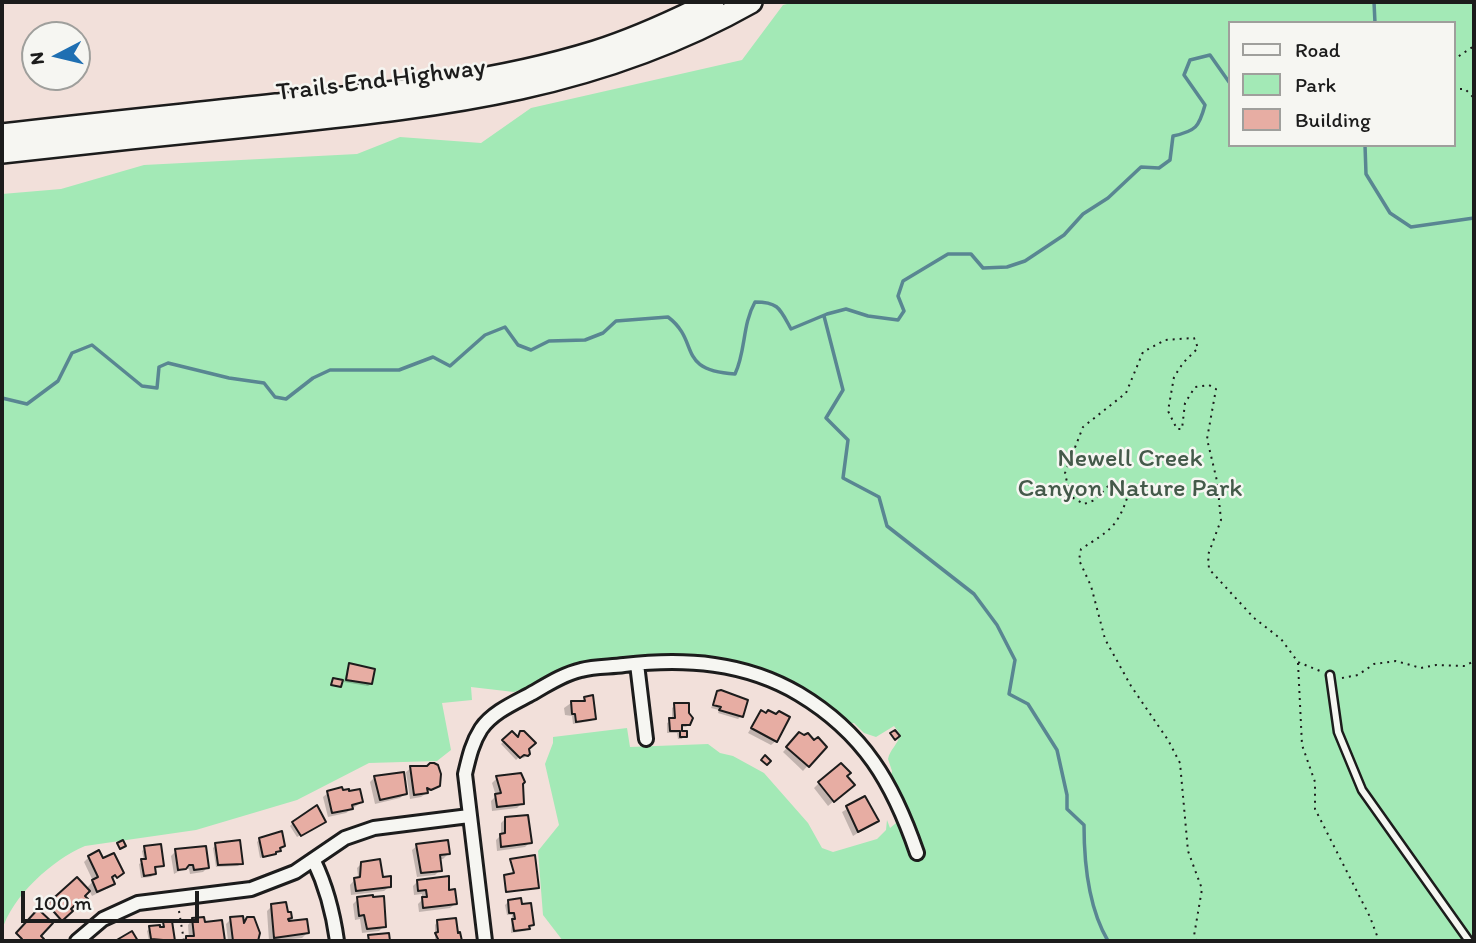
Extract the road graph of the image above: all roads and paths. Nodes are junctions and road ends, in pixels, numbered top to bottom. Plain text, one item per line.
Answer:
1 (713, 2) edge
2 (751, 2) edge
3 (1474, 46) edge
4 (1455, 59) edge
5 (1455, 89) edge
6 (1474, 98) edge
7 (2, 135) edge
8 (2, 152) edge
9 (1474, 661) edge
10 (1298, 662) junction
11 (637, 664) junction
12 (1330, 675) junction
13 (646, 739) dead end
14 (469, 816) junction
15 (917, 853) dead end
16 (314, 861) junction
17 (181, 919) dead end
18 (77, 941) edge
19 (184, 941) edge
20 (337, 941) edge
21 (485, 941) edge
22 (1196, 941) edge
23 (1379, 941) edge
24 (1469, 941) edge

1 - 7 highway, Trails End Highway
2 - 8 highway, Trails End Highway
3 - 4 path
5 - 6 path
9 - 12 path
10 - 12 path
10 - 22 path
10 - 23 path
11 - 13 street
11 - 14 street
11 - 15 street
12 - 24 lane
14 - 16 street
14 - 21 street
16 - 18 street
16 - 20 street
17 - 19 path

